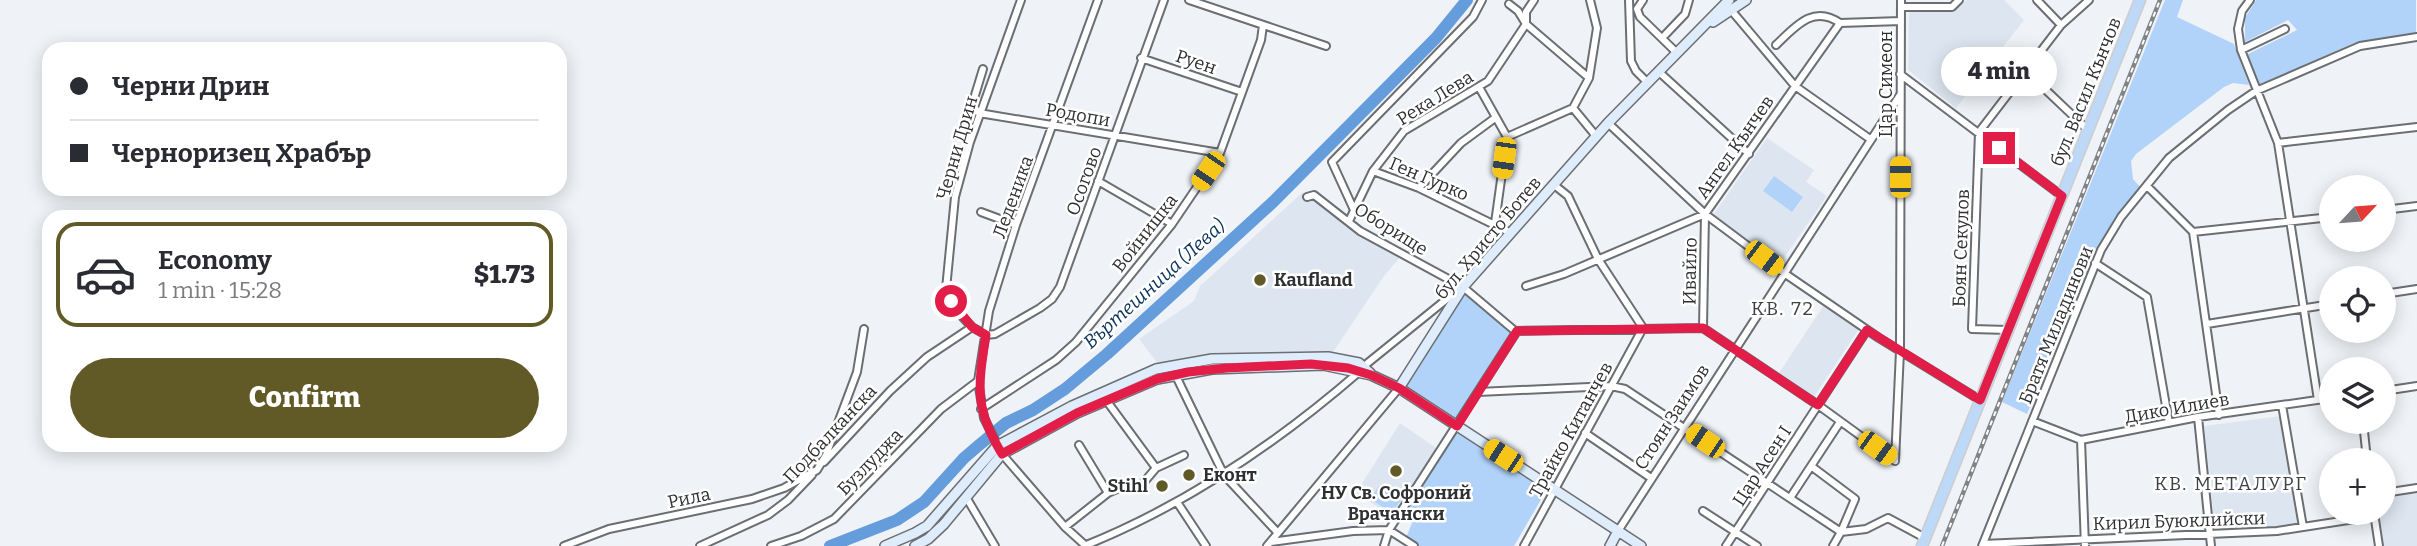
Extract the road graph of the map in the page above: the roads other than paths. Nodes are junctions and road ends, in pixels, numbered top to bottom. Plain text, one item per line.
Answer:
1 (1021, 0) edge
2 (1098, 0) edge
3 (1164, 0) edge
4 (1189, 0) edge
5 (1482, 0) edge
6 (1534, 0) edge
7 (1590, 0) edge
8 (1629, 0) edge
9 (1643, 0) edge
10 (1689, 0) edge
11 (1729, 0) edge
12 (1746, 0) edge
13 (1959, 0) edge
14 (2037, 0) edge
15 (2089, 0) edge
16 (2140, 0) edge
17 (2250, 0) edge
18 (1508, 4) dead end
19 (1901, 4) edge
20 (1731, 10) junction
21 (1901, 21) junction
22 (1840, 23) junction
23 (1526, 24) junction
24 (2061, 24) junction
25 (1263, 25) junction
26 (2284, 29) dead end
27 (1700, 30) junction
28 (1665, 34) dead end
29 (2417, 37) edge
30 (1776, 45) dead end
31 (1326, 46) dead end
32 (2241, 50) junction
33 (2007, 52) dead end
34 (1677, 53) junction
35 (1141, 58) junction
36 (983, 69) dead end
37 (2026, 70) junction
38 (1658, 71) junction
39 (1900, 74) junction
40 (1590, 78) junction
41 (1647, 82) junction
42 (1795, 86) junction
43 (1479, 87) junction
44 (2256, 91) junction
45 (1242, 93) junction
46 (1900, 95) junction
47 (1573, 108) junction
48 (979, 113) junction
49 (1494, 118) junction
50 (1608, 123) junction
51 (1054, 125) junction
52 (2417, 127) edge
53 (2088, 130) junction
54 (1979, 132) junction
55 (1116, 136) junction
56 (1596, 136) junction
57 (1507, 137) junction
58 (1870, 138) junction
59 (2278, 143) junction
60 (1220, 153) junction
61 (1749, 154) junction
62 (1373, 172) junction
63 (1098, 181) junction
64 (1553, 184) junction
65 (2147, 186) junction
66 (1419, 188) junction
67 (2062, 196) junction
68 (1307, 197) dead end
69 (2417, 206) edge
70 (2396, 209) edge
71 (1354, 210) junction
72 (981, 212) dead end
73 (1705, 214) junction
74 (2319, 218) edge
75 (1349, 221) junction
76 (2290, 222) junction
77 (1495, 223) junction
78 (1172, 224) junction
79 (1016, 225) junction
80 (2193, 232) junction
81 (1511, 233) junction
82 (1598, 259) junction
83 (2095, 263) junction
84 (1784, 273) junction
85 (1526, 286) dead end
86 (1463, 287) junction
87 (2417, 289) edge
88 (2396, 293) edge
89 (2319, 306) edge
90 (2304, 308) junction
91 (2207, 324) junction
92 (972, 327) junction
93 (1643, 328) junction
94 (1703, 328) junction
95 (864, 329) dead end
96 (1867, 330) junction
97 (2008, 330) junction
98 (1517, 331) junction
99 (986, 335) junction
100 (1734, 349) junction
101 (1900, 351) junction
102 (1362, 369) junction
103 (1175, 374) junction
104 (978, 382) junction
105 (1611, 386) junction
106 (2417, 386) edge
107 (1399, 388) junction
108 (2396, 389) edge
109 (1478, 392) junction
110 (1107, 400) junction
111 (1980, 400) junction
112 (2318, 400) joint
113 (1818, 405) junction
114 (2282, 405) junction
115 (981, 409) junction
116 (2218, 415) junction
117 (2198, 418) junction
118 (2032, 421) junction
119 (1840, 422) junction
120 (2169, 424) junction
121 (1457, 426) junction
122 (1684, 427) junction
123 (1585, 433) junction
124 (2081, 440) junction
125 (1079, 445) dead end
126 (998, 446) junction
127 (1184, 455) dead end
128 (1811, 466) junction
129 (1156, 468) junction
130 (817, 470) junction
131 (1223, 475) junction
132 (1651, 478) junction
133 (1767, 483) junction
134 (2417, 488) edge
135 (1554, 489) junction
136 (2396, 491) edge
137 (1108, 493) junction
138 (966, 497) junction
139 (1790, 498) junction
140 (1177, 502) junction
141 (1703, 511) dead end
142 (2319, 524) edge
143 (2376, 525) edge
144 (1065, 527) junction
145 (2303, 527) junction
146 (1389, 530) junction
147 (1618, 531) junction
148 (1734, 532) junction
149 (1842, 532) junction
150 (1278, 533) junction
151 (2210, 534) junction
152 (1924, 542) edge
153 (2085, 542) edge
154 (1269, 544) edge
155 (1983, 545) edge
156 (564, 546) edge
157 (700, 546) edge
158 (771, 546) edge
159 (885, 546) edge
160 (915, 546) edge
161 (995, 546) edge
162 (1085, 546) edge
163 (1206, 546) edge
164 (1384, 546) edge
165 (1414, 546) edge
166 (1524, 546) edge
167 (1610, 546) edge
168 (1642, 546) edge
169 (1726, 546) edge
170 (1757, 546) edge
171 (1833, 546) edge
172 (2211, 546) edge
173 (2379, 546) edge

1 - 48 street, Черни Дрин
2 - 51 street, Леденика
3 - 35 street, Осогово
4 - 25 street
5 - 71 street
6 - 23 street, Река Лева
7 - 40 street
8 - 41 street
9 - 34 street
10 - 28 street
11 - 27 street, бул. Христо Ботев
12 - 20 street, бул. Христо Ботев
13 - 19 street
14 - 24 street
15 - 24 street
16 - 53 main road, бул. Васил Кънчов
17 - 32 street
18 - 23 street
19 - 21 street, Цар Симеон
20 - 27 street, бул. Христо Ботев
20 - 42 street
21 - 22 street
21 - 39 street, Цар Симеон
22 - 30 street
22 - 42 street, Ангел Кънчев
23 - 40 street
23 - 43 street, Река Лева
24 - 37 street
25 - 31 street
25 - 45 street, Войнишка
26 - 32 street
27 - 34 street, бул. Христо Ботев
29 - 44 street, Братя Миладинови
32 - 44 street
33 - 37 street
34 - 38 street, бул. Христо Ботев
35 - 45 street, Руен
35 - 55 street, Осогово
36 - 48 street
37 - 53 street
37 - 54 street
38 - 41 street, бул. Христо Ботев
38 - 61 street
39 - 46 street, Цар Симеон
39 - 54 street
40 - 47 street
41 - 50 street, бул. Христо Ботев
42 - 58 street
42 - 61 street, Ангел Кънчев
43 - 49 street
43 - 62 street, Река Лева
44 - 59 street
44 - 65 street, Братя Миладинови
45 - 60 street, Войнишка
46 - 58 street, Стоян Заимов
46 - 101 street, Цар Симеон
47 - 56 street
47 - 57 street
48 - 51 street, Родопи
48 - 92 street, Черни Дрин
49 - 57 street
49 - 66 street
50 - 56 street, бул. Христо Ботев
50 - 73 street
51 - 55 street, Родопи
51 - 79 street, Леденика
52 - 59 street
53 - 67 main road, бул. Васил Кънчов
54 - 67 street
54 - 97 street, Боян Секулов
55 - 60 street, Родопи
55 - 63 street, Осогово
56 - 64 street, бул. Христо Ботев
57 - 77 street
58 - 84 street, Стоян Заимов
59 - 76 street
60 - 78 street, Войнишка
61 - 73 street, Ангел Кънчев
62 - 66 street, Ген Гурко
62 - 71 street, Река Лева
63 - 78 street
63 - 99 street, Осогово
64 - 81 street, бул. Христо Ботев
64 - 82 street
65 - 80 street
65 - 83 street, Братя Миладинови
66 - 77 street, Ген Гурко
67 - 97 main road, бул. Васил Кънчов
68 - 75 street, Оборище
69 - 70 street
71 - 75 street, Река Лева
72 - 79 street
73 - 82 street, Ангел Кънчев
73 - 84 street
73 - 94 street, Ивайло
74 - 76 street
75 - 86 street, Оборище
76 - 80 street
76 - 90 street
77 - 81 street, Ген Гурко
78 - 115 street, Войнишка
79 - 99 street, Леденика
80 - 91 street
81 - 86 street, бул. Христо Ботев
82 - 85 street, Ангел Кънчев
82 - 93 street
83 - 118 street, Братя Миладинови
83 - 120 street
84 - 96 street
84 - 100 street, Стоян Заимов
86 - 98 street, Оборище
86 - 102 street
86 - 107 street, бул. Христо Ботев
87 - 88 street
89 - 90 street
90 - 91 street
90 - 112 street
91 - 116 street
92 - 99 street, Черни Дрин
92 - 130 street, Подбалканска
93 - 94 street
93 - 98 street
93 - 105 street, Трайко Китанчев
94 - 100 street
95 - 130 street
96 - 101 street
96 - 113 street, Цар Асен I
97 - 111 main road, бул. Васил Кънчов
98 - 109 street
99 - 104 street, Леденика
100 - 113 street
100 - 122 street, Стоян Заимов
101 - 111 street
101 - 119 street, Цар Симеон
102 - 103 street
102 - 107 street
102 - 126 street
102 - 131 street
103 - 110 street
103 - 131 street
104 - 115 street, Леденика
104 - 158 street, Бузлуджа
105 - 109 street
105 - 122 street
105 - 123 street, Трайко Китанчев
106 - 108 street
107 - 121 street
107 - 150 street, бул. Христо Ботев
109 - 121 street
110 - 126 street
110 - 129 street
111 - 152 main road, бул. Васил Кънчов
112 - 114 street, Дико Илиев
113 - 119 street
113 - 133 street, Цар Асен I
114 - 116 street, Дико Илиев
114 - 145 street
115 - 126 street, Леденика
116 - 117 street, Дико Илиев
117 - 120 street, Дико Илиев
117 - 151 street
118 - 124 street
118 - 155 street, Братя Миладинови
119 - 128 street
120 - 124 street, Дико Илиев
121 - 135 street
121 - 146 street
122 - 132 street, Стоян Заимов
122 - 133 street
123 - 132 street
123 - 135 street, Трайко Китанчев
124 - 153 street
125 - 137 street
126 - 138 street
126 - 144 street, Леденика
126 - 159 street
127 - 129 street
128 - 139 street
128 - 149 street
129 - 137 street
130 - 156 street, Рила
130 - 157 street, Подбалканска
131 - 140 street
131 - 150 street
132 - 147 street, Стоян Заимов
133 - 139 street
133 - 148 street, Цар Асен I
134 - 136 street
135 - 147 street
135 - 166 street, Трайко Китанчев
137 - 144 street
138 - 160 street
138 - 161 street
139 - 149 street
140 - 162 street
140 - 163 street
141 - 148 street
142 - 145 street, Кирил Буюклийски
143 - 173 street
144 - 162 street, Леденика
145 - 151 street, Кирил Буюклийски
146 - 154 street
146 - 164 street
146 - 165 street
147 - 167 street, Стоян Заимов
147 - 168 street
148 - 169 street, Цар Асен I
148 - 170 street
149 - 152 street
149 - 171 street
150 - 154 street, бул. Христо Ботев
151 - 153 street, Кирил Буюклийски
151 - 172 street
153 - 155 street, Кирил Буюклийски

